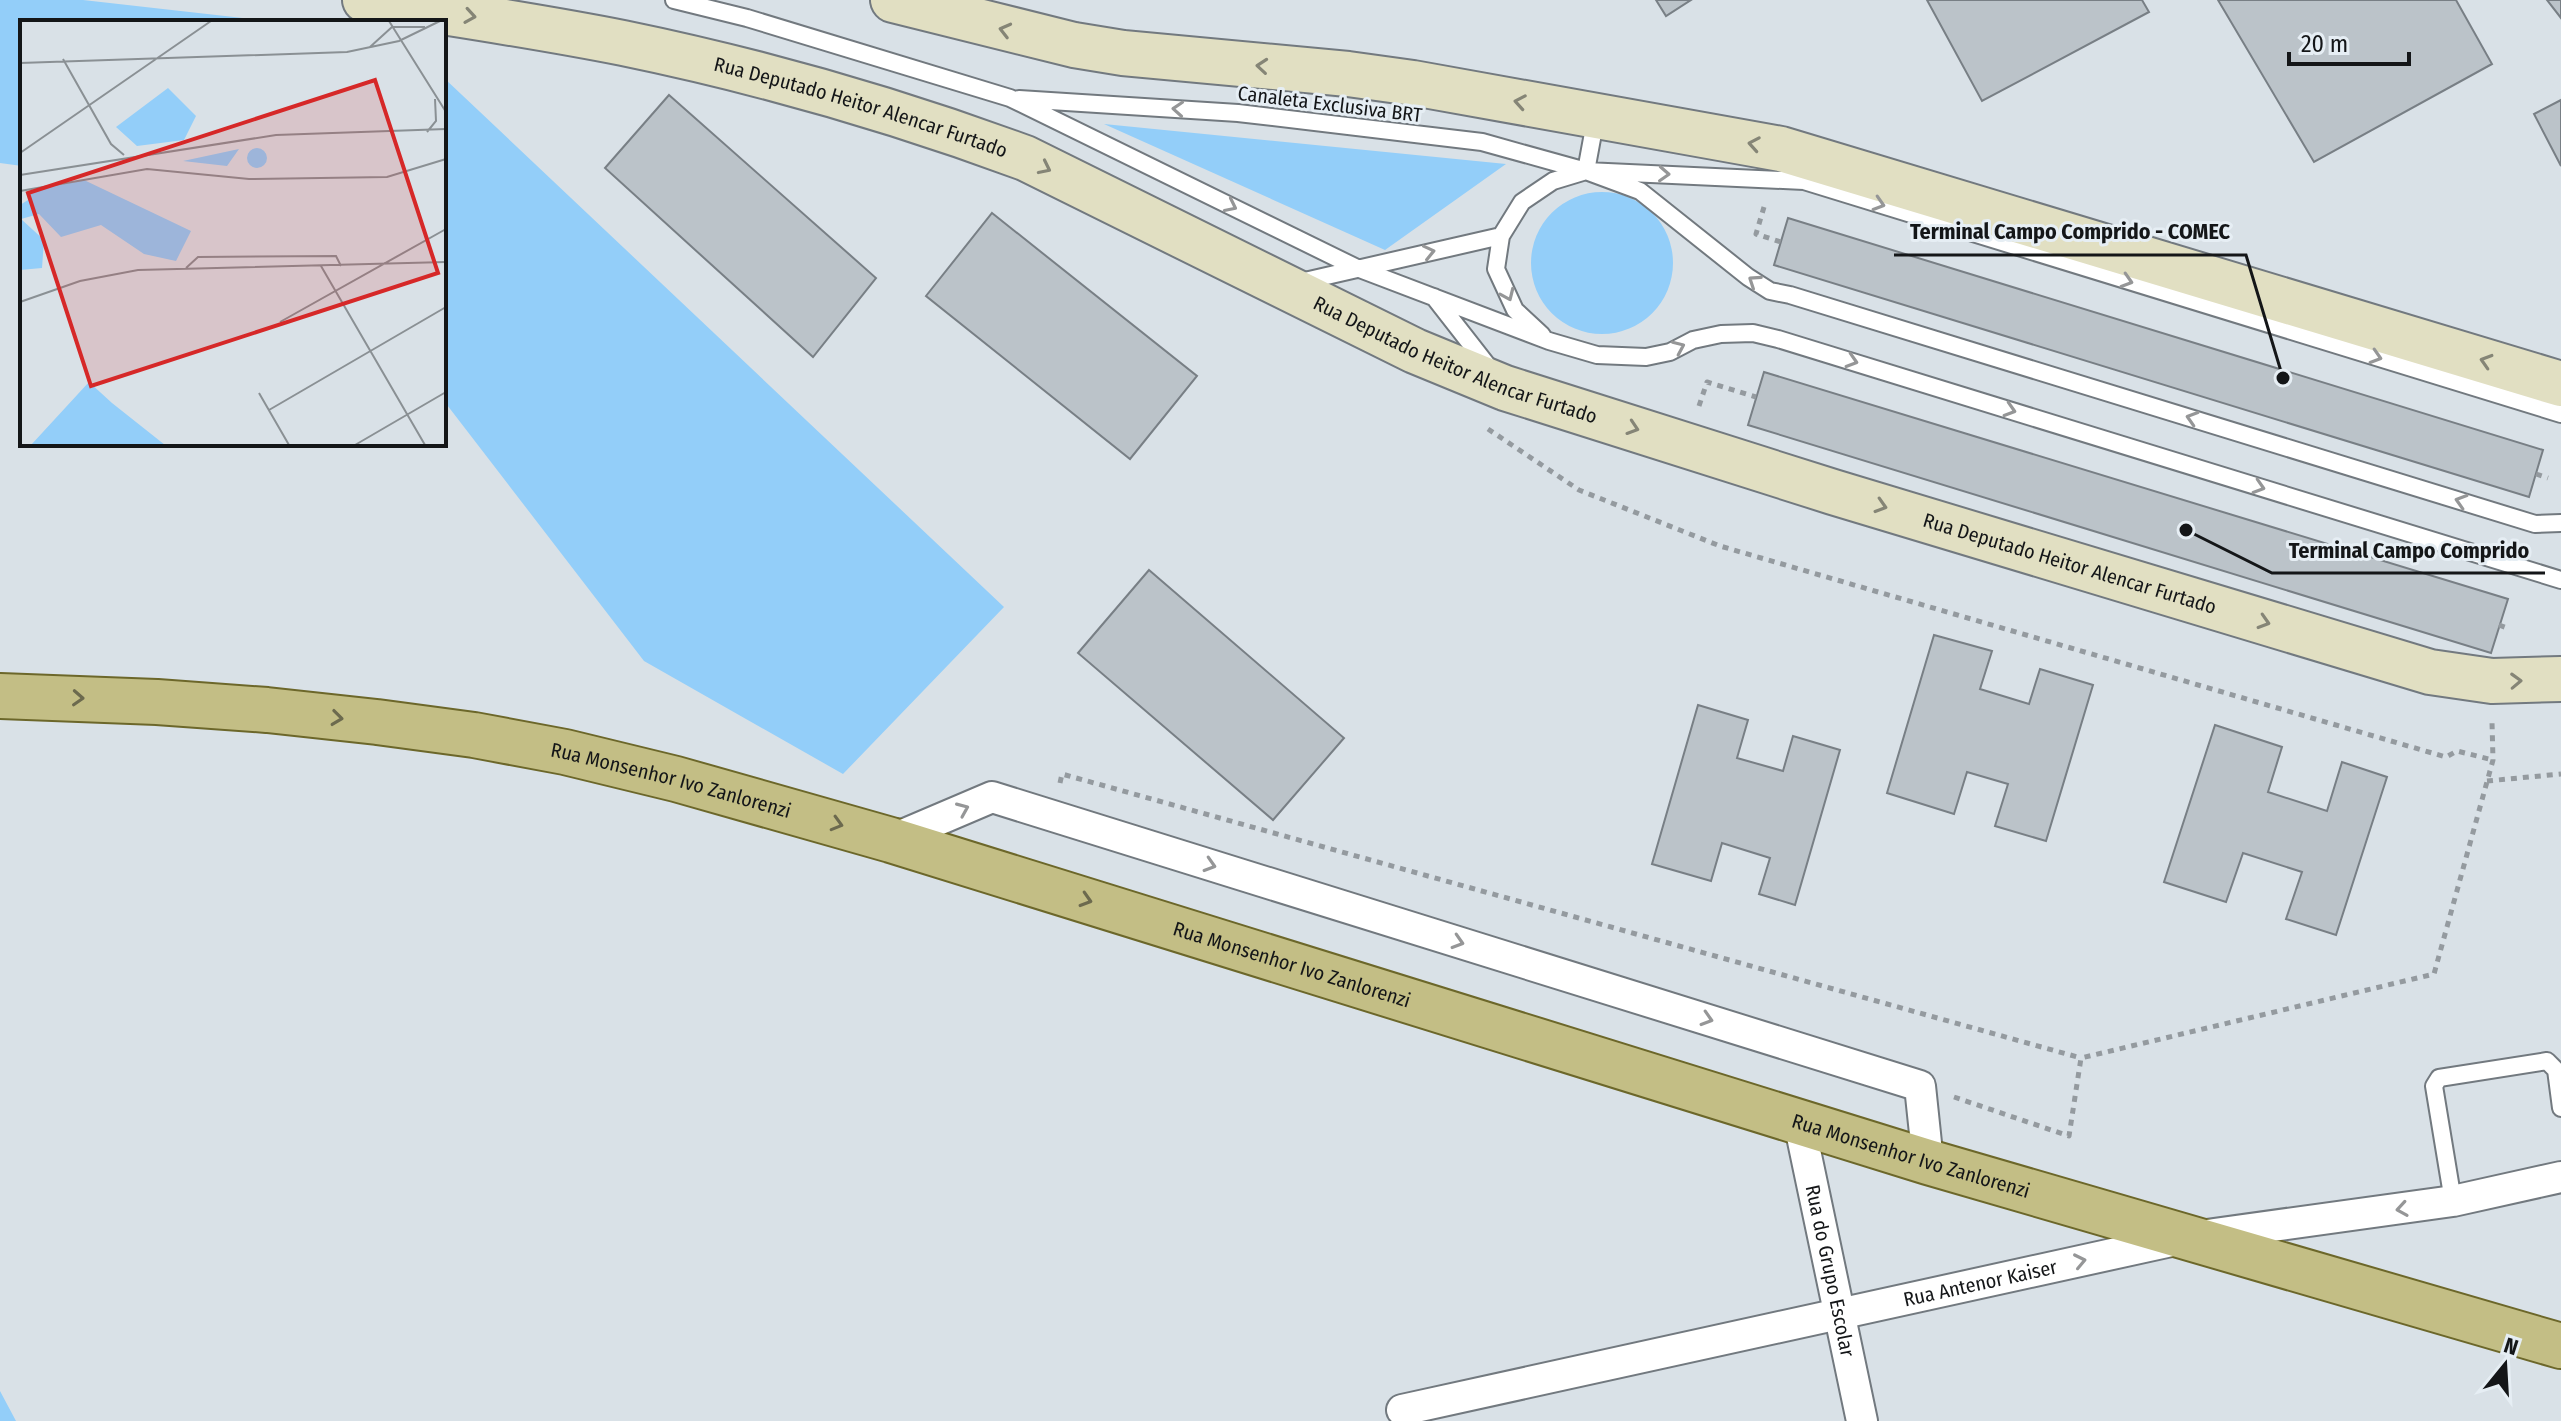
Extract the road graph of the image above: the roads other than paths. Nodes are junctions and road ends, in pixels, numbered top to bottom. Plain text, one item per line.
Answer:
1 (365, 0) edge
2 (674, 0) edge
3 (893, 0) edge
4 (1010, 98) junction
5 (1596, 116) junction
6 (1586, 171) junction
7 (1501, 236) junction
8 (1357, 268) junction
9 (1281, 286) junction
10 (1433, 296) junction
11 (1549, 341) junction
12 (2561, 384) edge
13 (1505, 388) junction
14 (2561, 414) edge
15 (2561, 523) edge
16 (2535, 524) junction
17 (2561, 532) edge
18 (2561, 572) edge
19 (2543, 574) junction
20 (2561, 580) edge
21 (2561, 679) edge
22 (0, 696) edge
23 (891, 840) junction
24 (2561, 1108) edge
25 (1799, 1122) junction
26 (1928, 1162) junction
27 (2561, 1177) edge
28 (2453, 1201) junction
29 (2185, 1238) junction
30 (1839, 1314) junction
31 (2561, 1346) edge
32 (1402, 1410) dead end
33 (1862, 1421) edge

1 -> 9 street, Rua Deputado Heitor Alencar Furtado
2 - 4 lane, Canaleta Exclusiva BRT
5 -> 3 street
6 -> 4 lane, Canaleta Exclusiva BRT
4 -> 8 lane, Canaleta Exclusiva BRT
5 - 6 lane
12 -> 5 street
6 - 7 lane
6 -> 14 lane
16 -> 6 lane
8 -> 7 lane
7 -> 11 lane
8 - 9 lane
8 - 10 lane, Canaleta Exclusiva BRT
9 - 13 street, Rua Deputado Heitor Alencar Furtado
10 - 11 lane, Canaleta Exclusiva BRT
10 - 13 lane
11 -> 19 lane, Canaleta Exclusiva BRT
13 -> 21 street, Rua Deputado Heitor Alencar Furtado
15 - 16 lane
16 - 17 lane
18 - 19 lane
19 - 20 lane
22 -> 23 main road, Rua Monsenhor Ivo Zanlorenzi
23 -> 25 main road, Rua Monsenhor Ivo Zanlorenzi
23 -> 26 street
24 - 28 lane
25 - 26 main road, Rua Monsenhor Ivo Zanlorenzi
25 - 30 street, Rua do Grupo Escolar
26 - 29 main road, Rua Monsenhor Ivo Zanlorenzi
27 - 28 street, Rua Antenor Kaiser
28 -> 29 street, Rua Antenor Kaiser
30 -> 29 street, Rua Antenor Kaiser
29 - 31 main road, Rua Monsenhor Ivo Zanlorenzi
30 - 32 street, Rua Antenor Kaiser
30 - 33 street, Rua do Grupo Escolar

